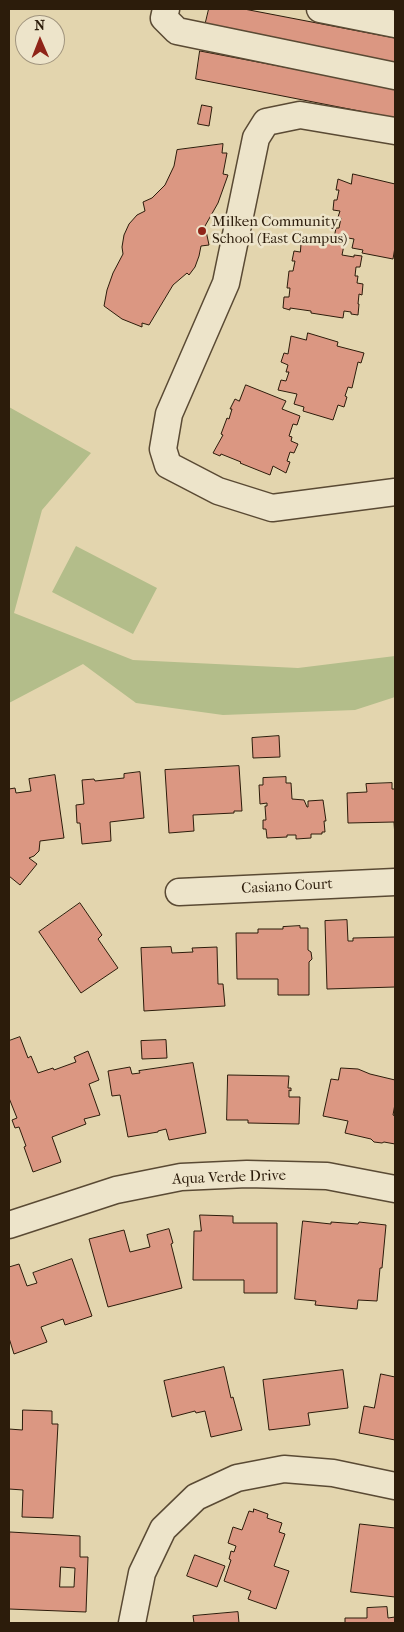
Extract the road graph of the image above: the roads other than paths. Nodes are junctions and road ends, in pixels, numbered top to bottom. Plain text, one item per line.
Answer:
1 (166, 9) edge
2 (320, 9) edge
3 (395, 24) edge
4 (395, 76) edge
5 (395, 131) edge
6 (395, 492) edge
7 (395, 882) edge
8 (179, 892) dead end
9 (395, 1190) edge
10 (9, 1225) edge
11 (395, 1486) edge
12 (132, 1623) edge

1 - 4 street
2 - 3 street
5 - 6 street
7 - 8 street, Casiano Court
9 - 10 street, Aqua Verde Drive
11 - 12 street

